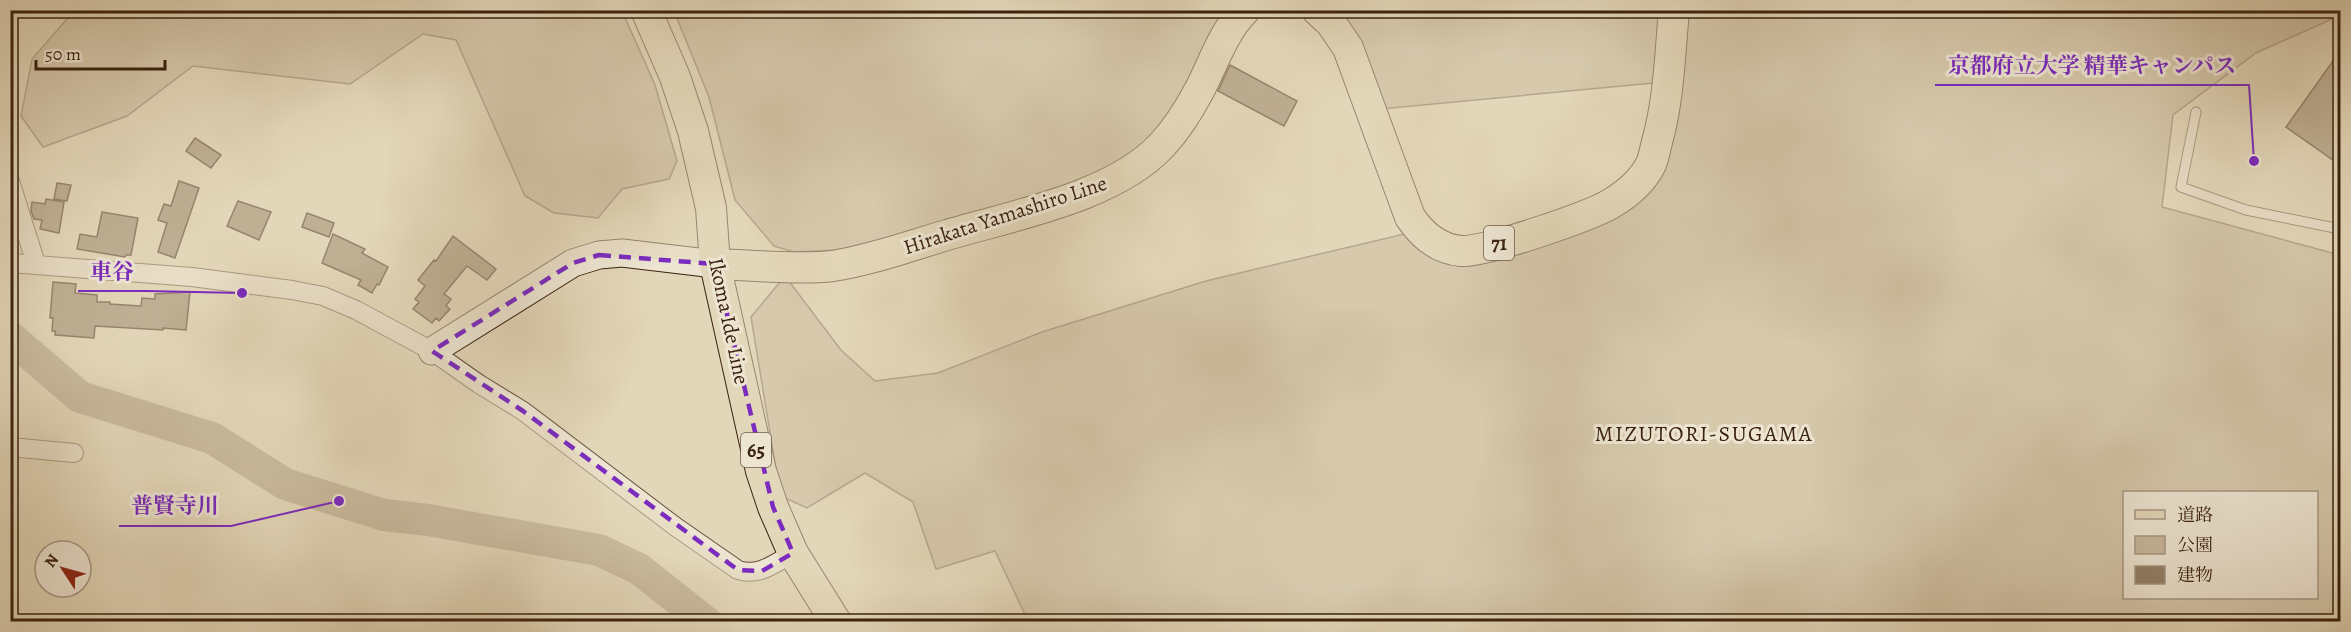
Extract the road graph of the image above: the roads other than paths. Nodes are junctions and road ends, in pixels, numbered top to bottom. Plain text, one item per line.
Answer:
1 (646, 10) edge
2 (1245, 10) edge
3 (1317, 10) edge
4 (1674, 10) edge
5 (2196, 112) dead end
6 (10, 181) edge
7 (2340, 230) edge
8 (10, 263) edge
9 (36, 264) junction
10 (715, 264) junction
11 (432, 351) junction
12 (10, 447) edge
13 (74, 453) dead end
14 (793, 553) junction
15 (836, 621) edge

1 - 10 main road, Ikoma Ide Line / 65
2 - 10 main road, Hirakata Yamashiro Line
3 - 4 main road, 71
5 - 7 lane
6 - 9 street
8 - 9 street
9 - 11 street
10 - 11 street
10 - 14 main road, Ikoma Ide Line / 65
11 - 14 street
12 - 13 street
14 - 15 main road, Ikoma Ide Line / 65

